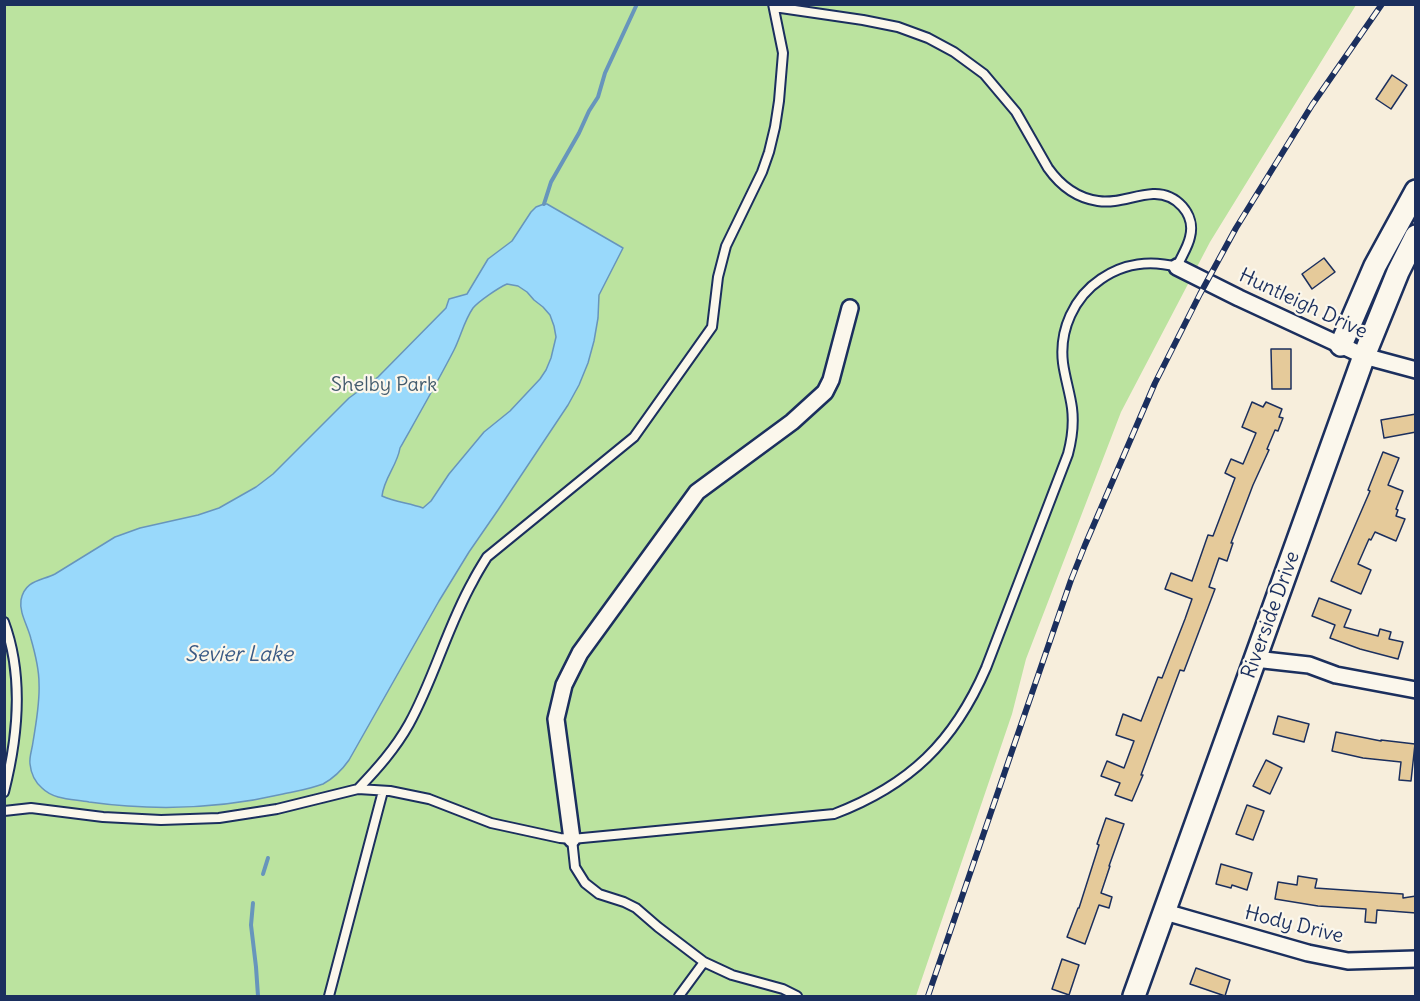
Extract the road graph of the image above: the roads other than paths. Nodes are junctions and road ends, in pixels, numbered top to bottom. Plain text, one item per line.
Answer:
1 (774, 6) edge
2 (1416, 191) edge
3 (1416, 236) edge
4 (1177, 267) junction
5 (850, 308) dead end
6 (1341, 345) junction
7 (1364, 356) junction
8 (1416, 370) edge
9 (4, 622) edge
10 (1255, 659) junction
11 (1416, 690) edge
12 (358, 789) junction
13 (383, 791) junction
14 (4, 792) edge
15 (4, 811) edge
16 (572, 839) junction
17 (1165, 912) junction
18 (1416, 959) edge
19 (704, 962) junction
20 (329, 996) edge
21 (679, 996) edge
22 (797, 996) edge
23 (1134, 996) edge

1 - 4 lane
1 - 12 lane
2 - 6 street
3 - 7 street, Riverside Drive
4 - 6 street, Huntleigh Drive
4 - 16 lane
5 - 16 street
6 - 7 street, Huntleigh Drive
7 - 8 street, Huntleigh Drive
7 - 10 street, Riverside Drive
9 - 14 lane
10 - 11 street
10 - 17 street, Riverside Drive
12 - 13 lane
12 - 15 lane
13 - 16 lane
13 - 20 lane
16 - 19 lane
17 - 18 street, Hody Drive
17 - 23 street, Riverside Drive
19 - 21 lane
19 - 22 lane

